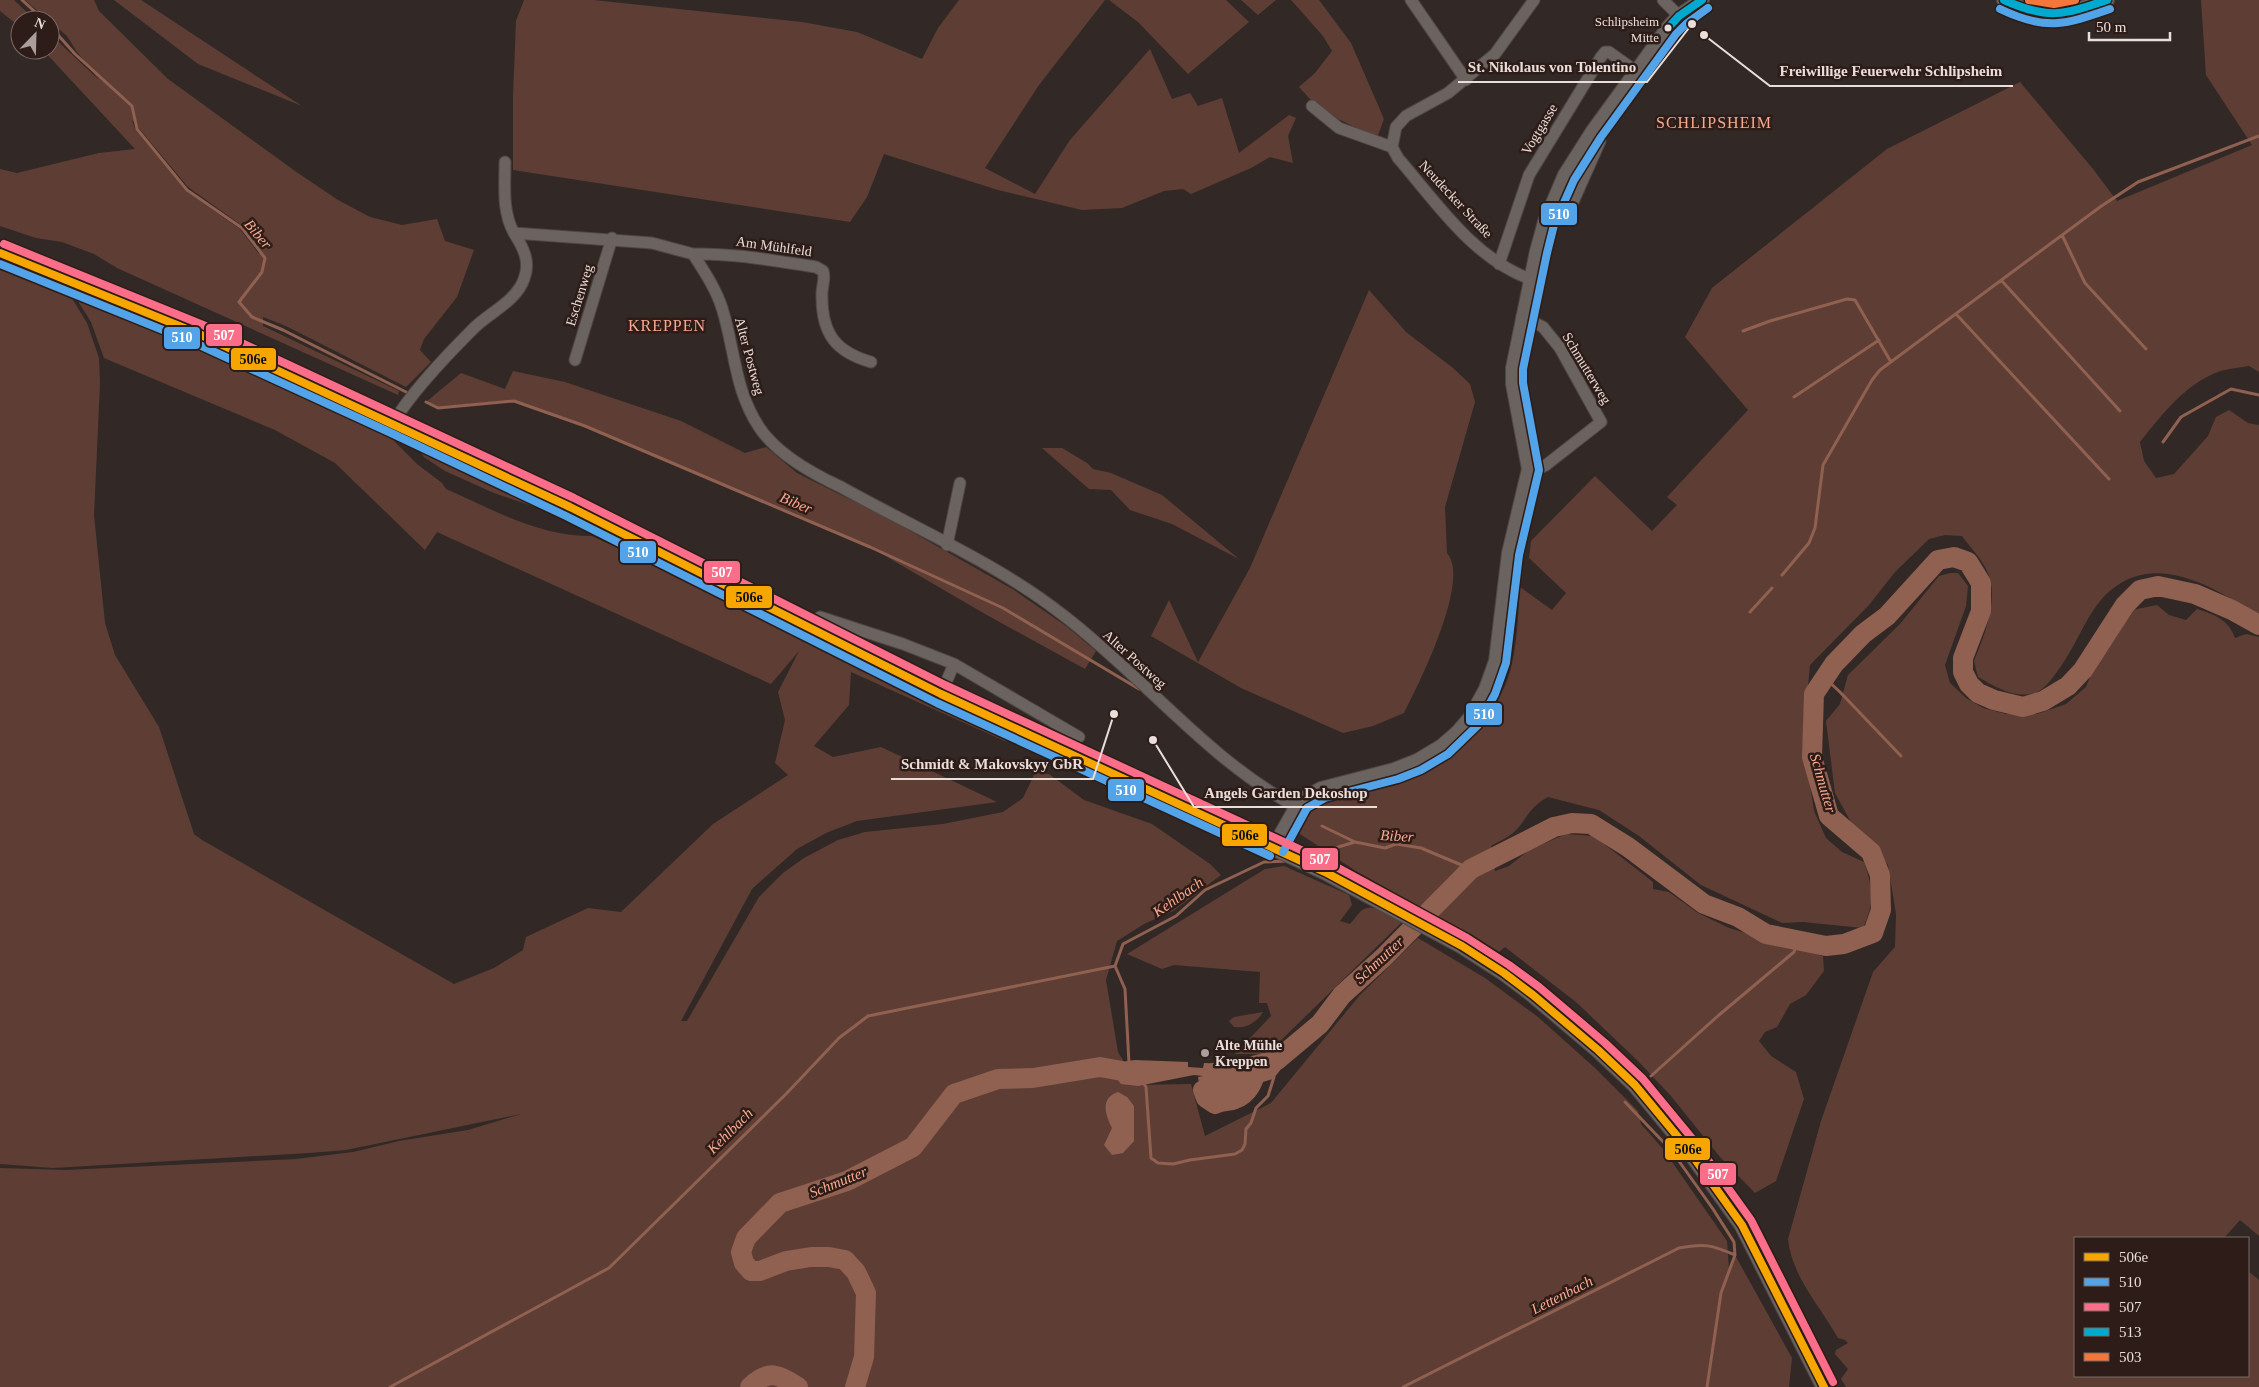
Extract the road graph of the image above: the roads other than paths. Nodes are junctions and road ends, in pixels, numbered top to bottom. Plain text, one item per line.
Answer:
1 (1411, 0) edge
2 (1534, 0) edge
3 (1663, 0) edge
4 (1702, 0) edge
5 (2004, 0) edge
6 (2107, 0) edge
7 (1679, 16) junction
8 (1637, 72) junction
9 (1466, 80) junction
10 (1312, 106) dead end
11 (1596, 127) junction
12 (1392, 147) junction
13 (505, 162) dead end
14 (1569, 211) dead end
15 (514, 232) junction
16 (612, 238) junction
17 (0, 253) edge
18 (693, 254) junction
19 (1499, 264) junction
20 (1530, 279) junction
21 (1522, 316) junction
22 (575, 360) dead end
23 (871, 362) dead end
24 (393, 423) junction
25 (1529, 470) junction
26 (960, 483) dead end
27 (947, 544) junction
28 (820, 617) dead end
29 (954, 664) junction
30 (940, 694) junction
31 (1079, 737) dead end
32 (1296, 807) junction
33 (1277, 848) junction
34 (1824, 1387) edge

1 - 9 street
2 - 9 street
3 - 7 street
4 - 7 street
5 - 6 street
7 - 8 street
8 - 11 street
8 - 19 street, Vogtgasse
9 - 12 street
10 - 12 street
11 - 14 street
11 - 20 street
12 - 19 street, Neudecker Straße
13 - 15 street
15 - 16 street
15 - 24 street
16 - 18 street
16 - 22 street, Eschenweg
17 - 24 main road
18 - 23 street, Am Mühlfeld
18 - 27 street, Alter Postweg
19 - 20 street, Neudecker Straße
20 - 21 street
21 - 25 street
21 - 25 street, Schmutterweg
24 - 30 main road
25 - 32 street
26 - 27 street
27 - 32 street, Alter Postweg
28 - 29 street
29 - 30 street
29 - 31 street
30 - 33 main road
32 - 33 street
33 - 34 main road

